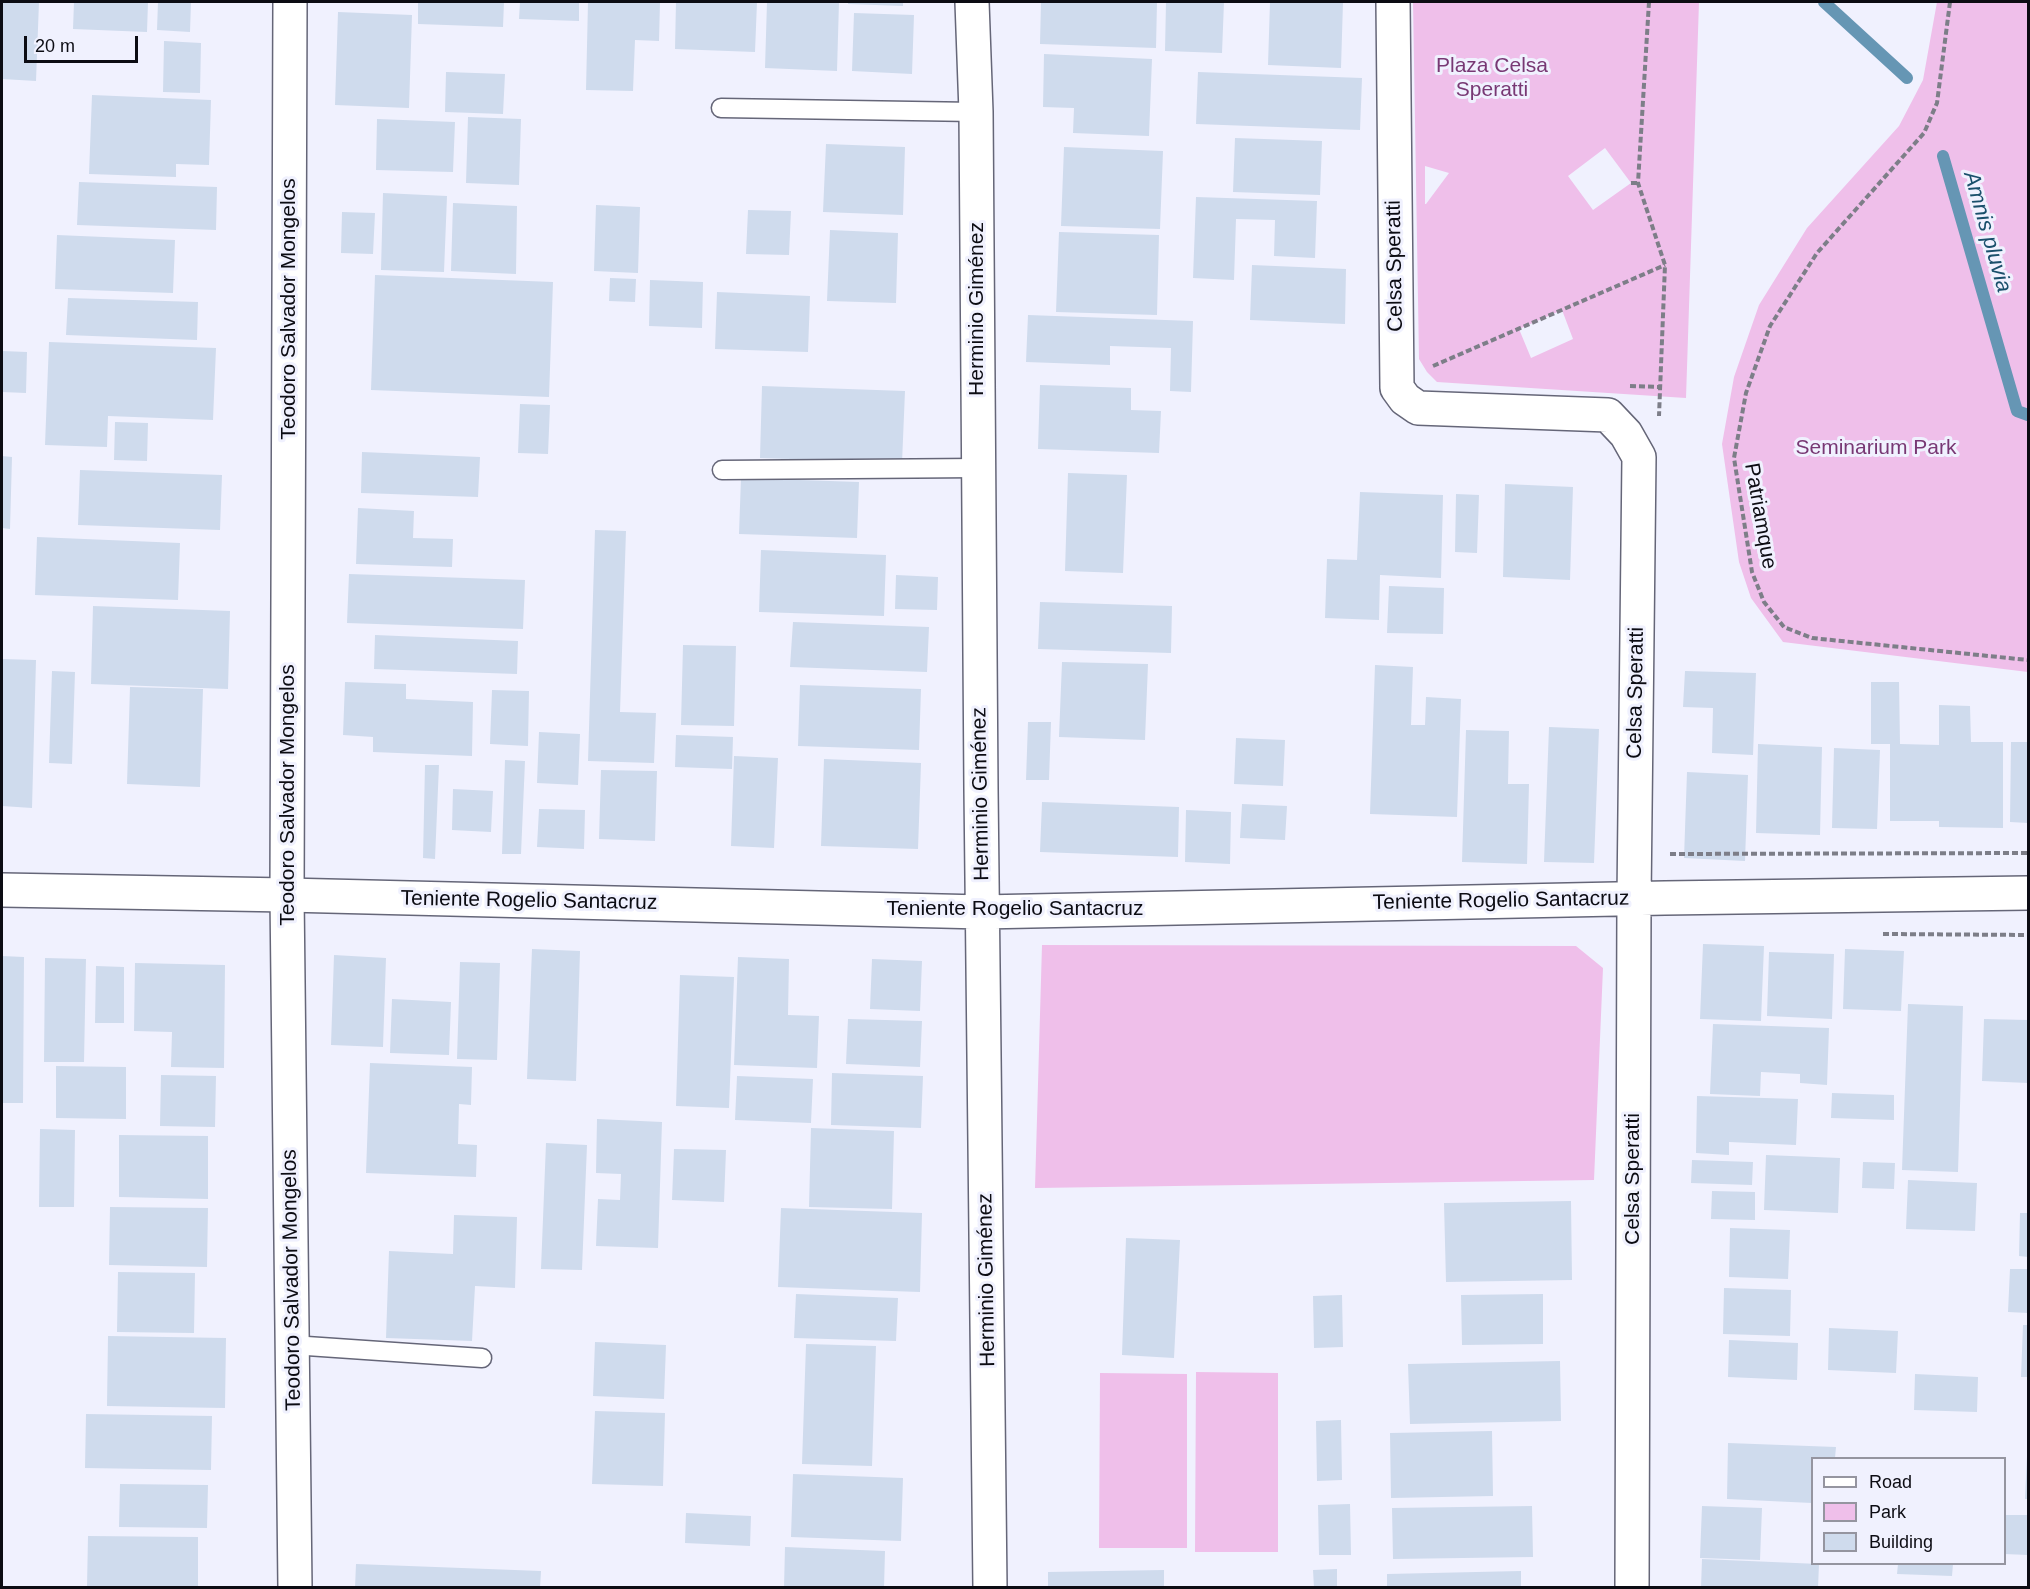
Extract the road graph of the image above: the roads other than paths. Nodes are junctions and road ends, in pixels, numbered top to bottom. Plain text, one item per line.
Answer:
1 (290, 2) edge
2 (972, 2) edge
3 (1393, 2) edge
4 (721, 108) dead end
5 (976, 112) junction
6 (978, 468) junction
7 (722, 470) dead end
8 (2, 890) edge
9 (2028, 893) edge
10 (287, 895) junction
11 (1634, 899) junction
12 (982, 912) junction
13 (292, 1345) junction
14 (482, 1358) dead end
15 (295, 1587) edge
16 (990, 1587) edge
17 (1632, 1587) edge

1 - 10 street, Teodoro Salvador Mongelos
2 - 5 street, Herminio Giménez
3 - 11 street, Celsa Speratti
4 - 5 lane
5 - 6 street, Herminio Giménez
6 - 7 lane
6 - 12 street, Herminio Giménez
8 - 10 street, Teniente Rogelio Santacruz
9 - 11 street, Teniente Rogelio Santacruz
10 - 12 street, Teniente Rogelio Santacruz
10 - 13 street, Teodoro Salvador Mongelos
11 - 12 street, Teniente Rogelio Santacruz
11 - 17 street, Celsa Speratti
12 - 16 street, Herminio Giménez
13 - 14 lane
13 - 15 street, Teodoro Salvador Mongelos

